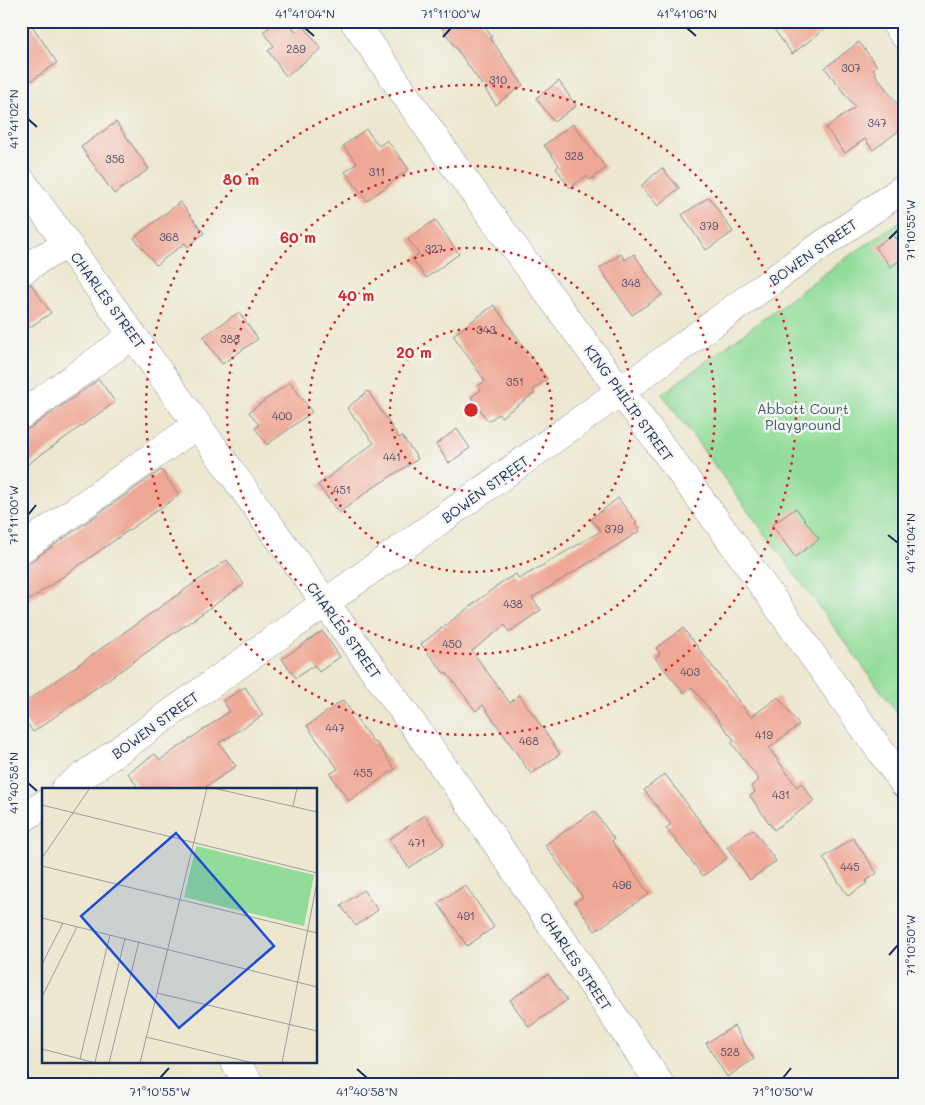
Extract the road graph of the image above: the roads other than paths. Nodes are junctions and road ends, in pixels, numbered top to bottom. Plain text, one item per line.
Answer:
1 (354, 21) edge
2 (894, 21) edge
3 (904, 34) edge
4 (21, 180) edge
5 (904, 188) edge
6 (68, 245) junction
7 (21, 272) edge
8 (133, 335) junction
9 (621, 391) junction
10 (21, 415) edge
11 (197, 425) junction
12 (21, 549) edge
13 (325, 604) junction
14 (904, 784) edge
15 (66, 788) edge
16 (42, 805) edge
17 (21, 820) edge
18 (235, 1062) edge
19 (250, 1084) edge
20 (660, 1084) edge

1 - 9 street, KING PHILIP STREET
2 - 3 street
4 - 6 street, CHARLES STREET
5 - 9 street, BOWEN STREET
6 - 7 street
6 - 8 street, CHARLES STREET
8 - 10 street
8 - 11 street, CHARLES STREET
9 - 13 street, BOWEN STREET
9 - 14 street, KING PHILIP STREET
11 - 12 street
11 - 13 street, CHARLES STREET
13 - 15 street, BOWEN STREET
13 - 20 street, CHARLES STREET
16 - 17 street
18 - 19 street

